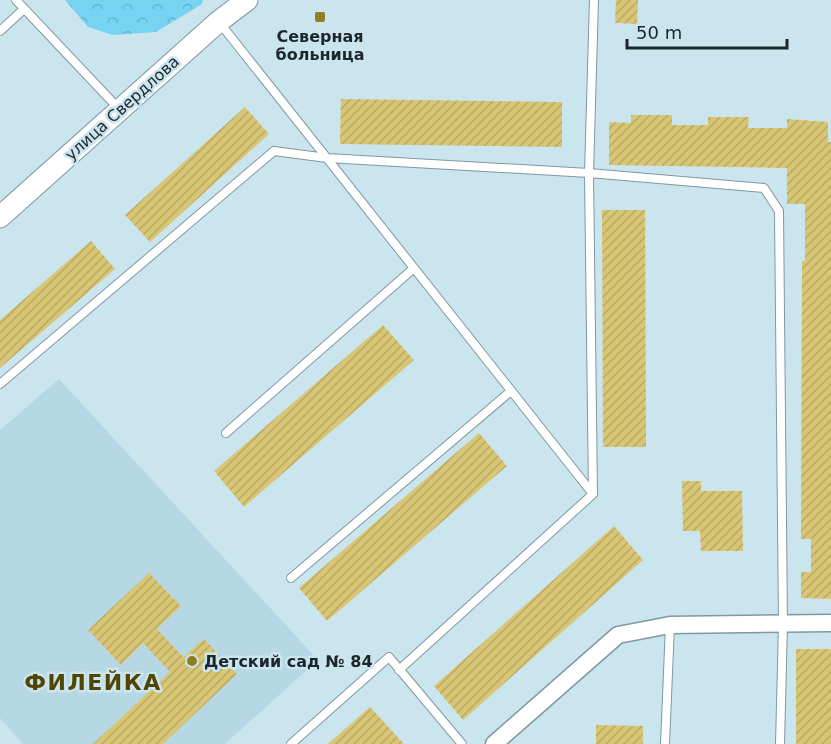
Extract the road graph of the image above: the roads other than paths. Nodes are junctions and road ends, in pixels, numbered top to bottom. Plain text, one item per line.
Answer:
1 (16, 0) edge
2 (247, 0) edge
3 (594, 0) edge
4 (24, 9) junction
5 (218, 22) junction
6 (0, 31) edge
7 (119, 110) junction
8 (327, 158) junction
9 (589, 173) junction
10 (0, 217) edge
11 (414, 268) junction
12 (0, 384) edge
13 (511, 391) junction
14 (226, 433) dead end
15 (593, 494) junction
16 (291, 578) dead end
17 (831, 623) edge
18 (783, 624) junction
19 (670, 625) junction
20 (399, 670) junction
21 (291, 744) edge
22 (462, 744) edge
23 (494, 744) edge
24 (665, 744) edge
25 (780, 744) edge

1 - 4 lane
2 - 5 street, улица Свердлова
3 - 9 lane
4 - 6 lane
4 - 7 lane
5 - 7 street, улица Свердлова
5 - 8 lane
7 - 10 street, улица Свердлова
8 - 9 lane
8 - 11 lane
8 - 12 lane
9 - 15 lane
9 - 18 lane
11 - 13 lane
11 - 14 lane
13 - 15 lane
13 - 16 lane
15 - 20 lane
17 - 18 street
18 - 19 street
18 - 25 lane
19 - 23 street
19 - 24 lane
20 - 21 lane
20 - 22 lane

